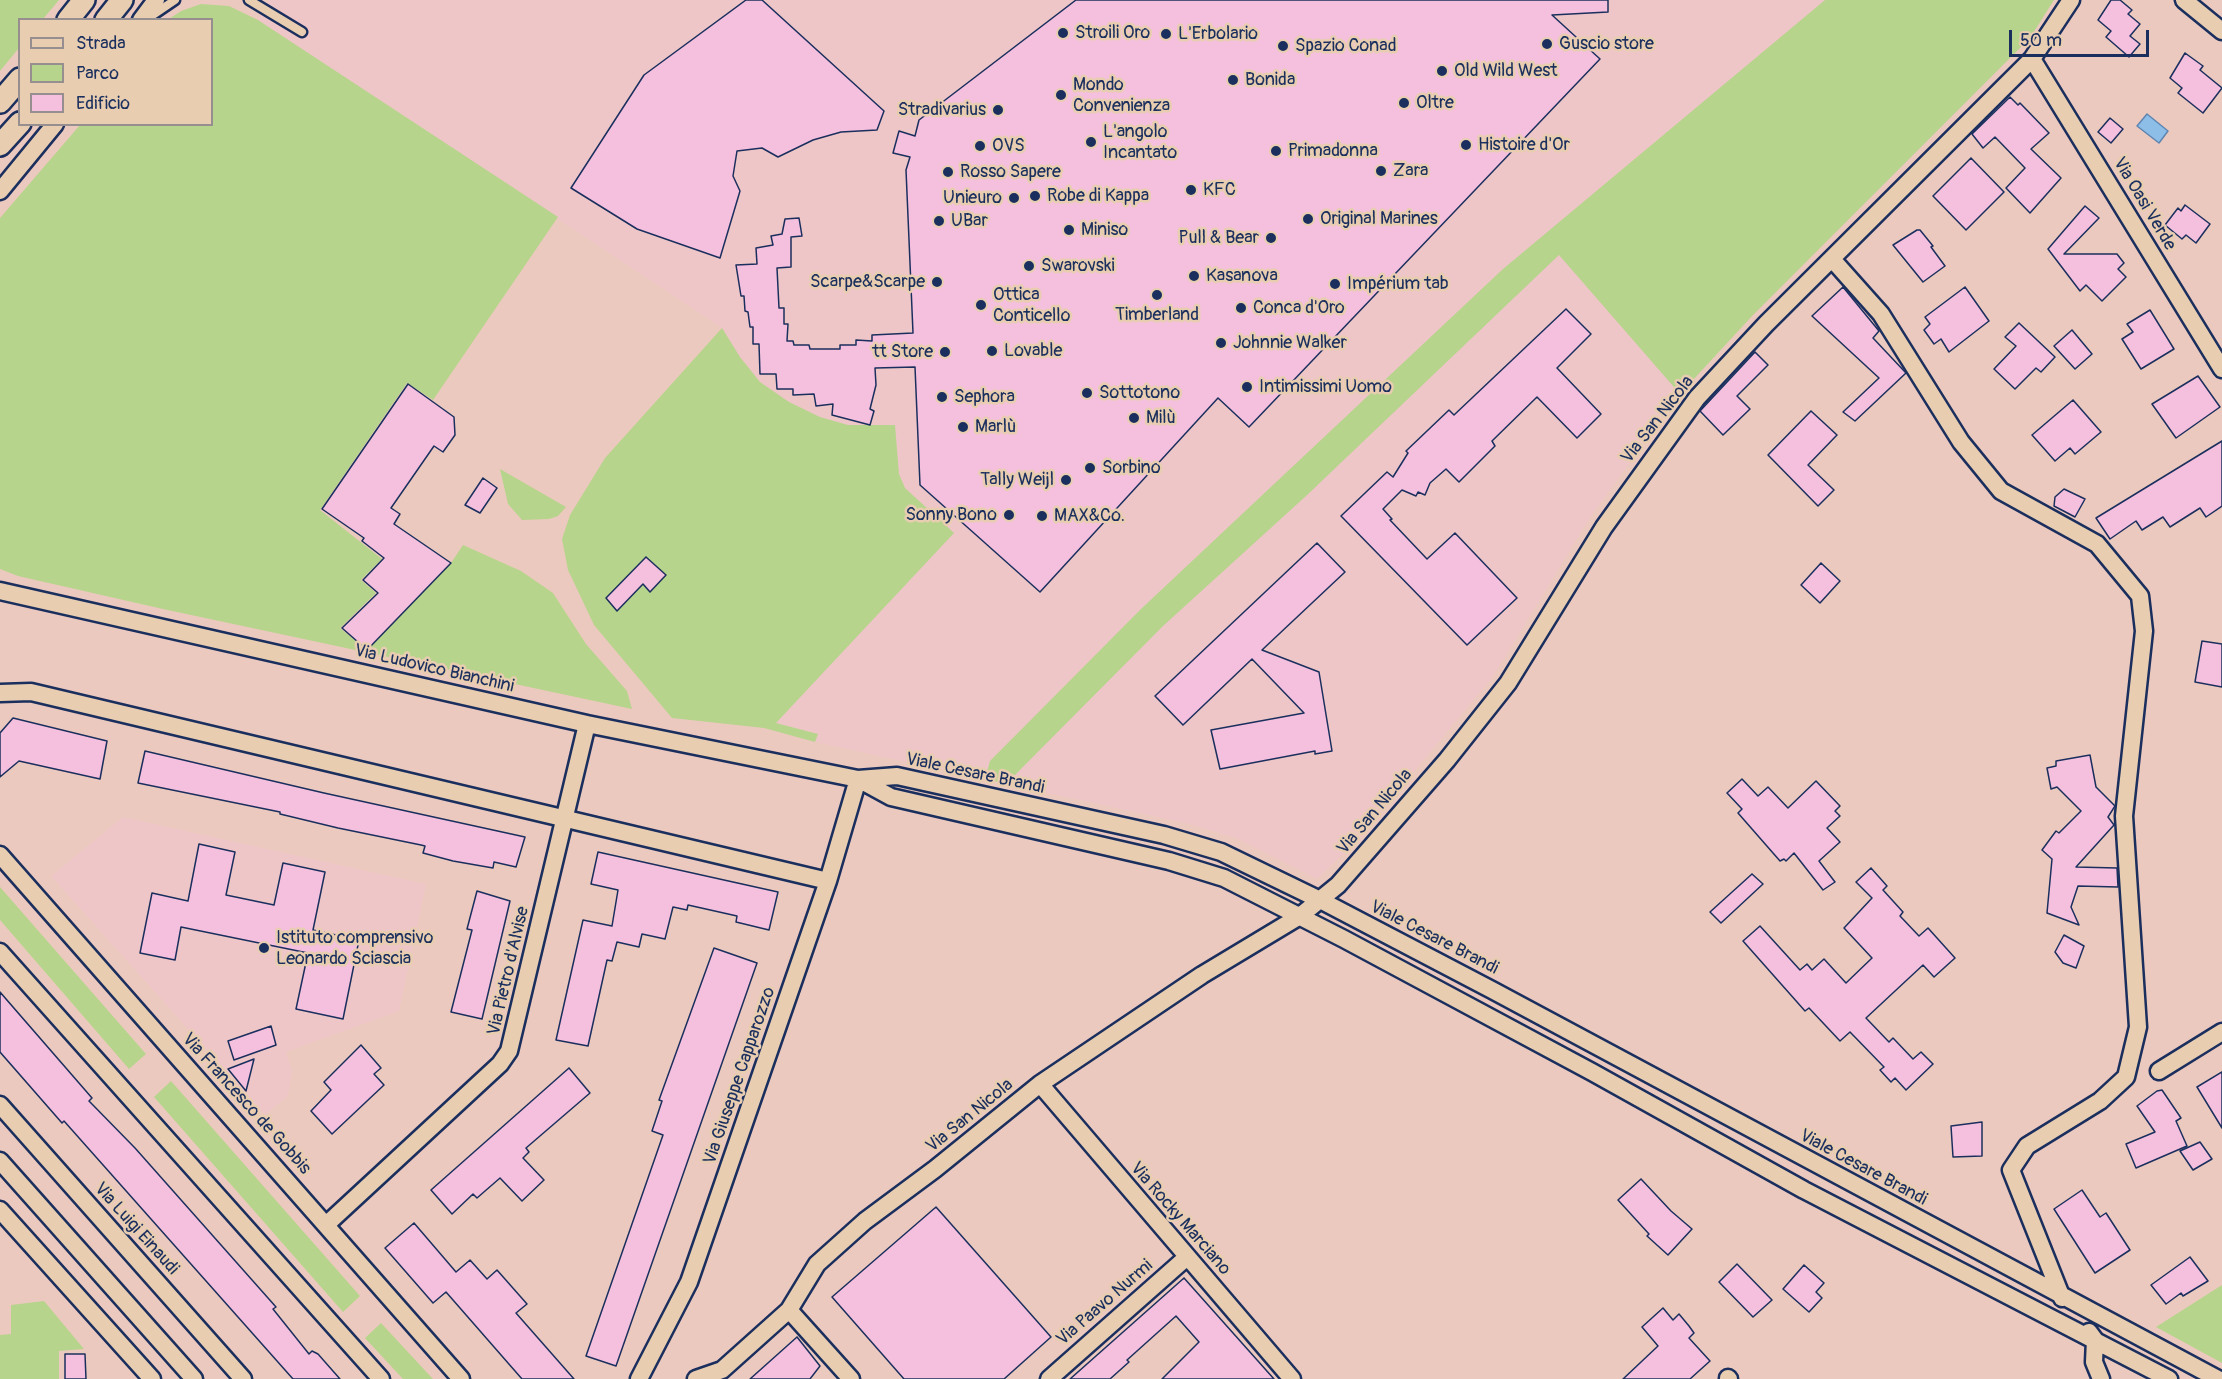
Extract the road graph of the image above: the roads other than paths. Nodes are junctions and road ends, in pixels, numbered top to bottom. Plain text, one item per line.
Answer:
1 (84, 0) edge
2 (122, 0) edge
3 (156, 0) edge
4 (175, 0) edge
5 (249, 0) edge
6 (262, 0) edge
7 (2071, 0) edge
8 (2184, 0) edge
9 (272, 12) junction
10 (70, 18) edge
11 (108, 18) edge
12 (142, 18) edge
13 (151, 18) edge
14 (2222, 31) edge
15 (302, 32) dead end
16 (2032, 58) junction
17 (18, 81) edge
18 (0, 102) edge
19 (18, 125) edge
20 (53, 126) edge
21 (0, 145) edge
22 (20, 166) junction
23 (0, 178) edge
24 (0, 191) edge
25 (1832, 259) junction
26 (2222, 369) edge
27 (1, 590) edge
28 (0, 693) edge
29 (587, 724) junction
30 (858, 779) junction
31 (565, 818) junction
32 (0, 855) edge
33 (828, 881) junction
34 (1322, 901) junction
35 (1300, 916) junction
36 (0, 952) edge
37 (2222, 1032) edge
38 (2159, 1071) dead end
39 (1040, 1084) junction
40 (0, 1105) edge
41 (0, 1161) edge
42 (0, 1210) edge
43 (327, 1224) junction
44 (1187, 1257) junction
45 (2058, 1294) junction
46 (789, 1310) junction
47 (2095, 1340) junction
48 (720, 1374) edge
49 (152, 1379) edge
50 (194, 1379) edge
51 (243, 1379) edge
52 (381, 1379) edge
53 (461, 1379) edge
54 (639, 1379) edge
55 (696, 1379) edge
56 (851, 1379) edge
57 (1049, 1379) edge
58 (1292, 1379) edge
59 (2101, 1379) edge
60 (2169, 1379) edge
61 (2218, 1379) edge

1 - 10 street
2 - 11 street
3 - 12 street
4 - 13 lane
5 - 9 lane
6 - 9 lane
7 - 16 street, Via San Nicola
8 - 14 street
9 - 15 lane
16 - 25 street, Via San Nicola
16 - 26 street, Via Oasi Verde
17 - 18 street
19 - 21 street
20 - 22 street
22 - 23 street
22 - 24 street
25 - 34 street, Via San Nicola
25 - 45 street
27 - 29 street, Via Ludovico Bianchini
28 - 31 street
29 - 30 street, Via Ludovico Bianchini
29 - 31 street, Via Pietro d'Alvise
30 - 33 street, Via Giuseppe Capparozzo
30 - 34 street, Viale Cesare Brandi
30 - 35 street
31 - 33 street
31 - 43 street, Via Pietro d'Alvise
32 - 43 street, Via Francesco de Gobbis
33 - 54 street, Via Giuseppe Capparozzo
34 - 35 street, Via San Nicola
34 - 45 street, Viale Cesare Brandi
35 - 39 street, Via San Nicola
35 - 47 street
36 - 52 street
37 - 38 street
39 - 44 street, Via Rocky Marciano
39 - 46 street, Via San Nicola
40 - 51 street, Via Luigi Einaudi
41 - 50 street
42 - 49 street
43 - 53 street, Via Francesco de Gobbis
44 - 57 street, Via Paavo Nurmi
44 - 58 street, Via Rocky Marciano
45 - 47 street
45 - 61 street, Viale Cesare Brandi
46 - 48 street, Via San Nicola
46 - 56 street
47 - 59 street
47 - 60 street
48 - 55 street, Via San Nicola

